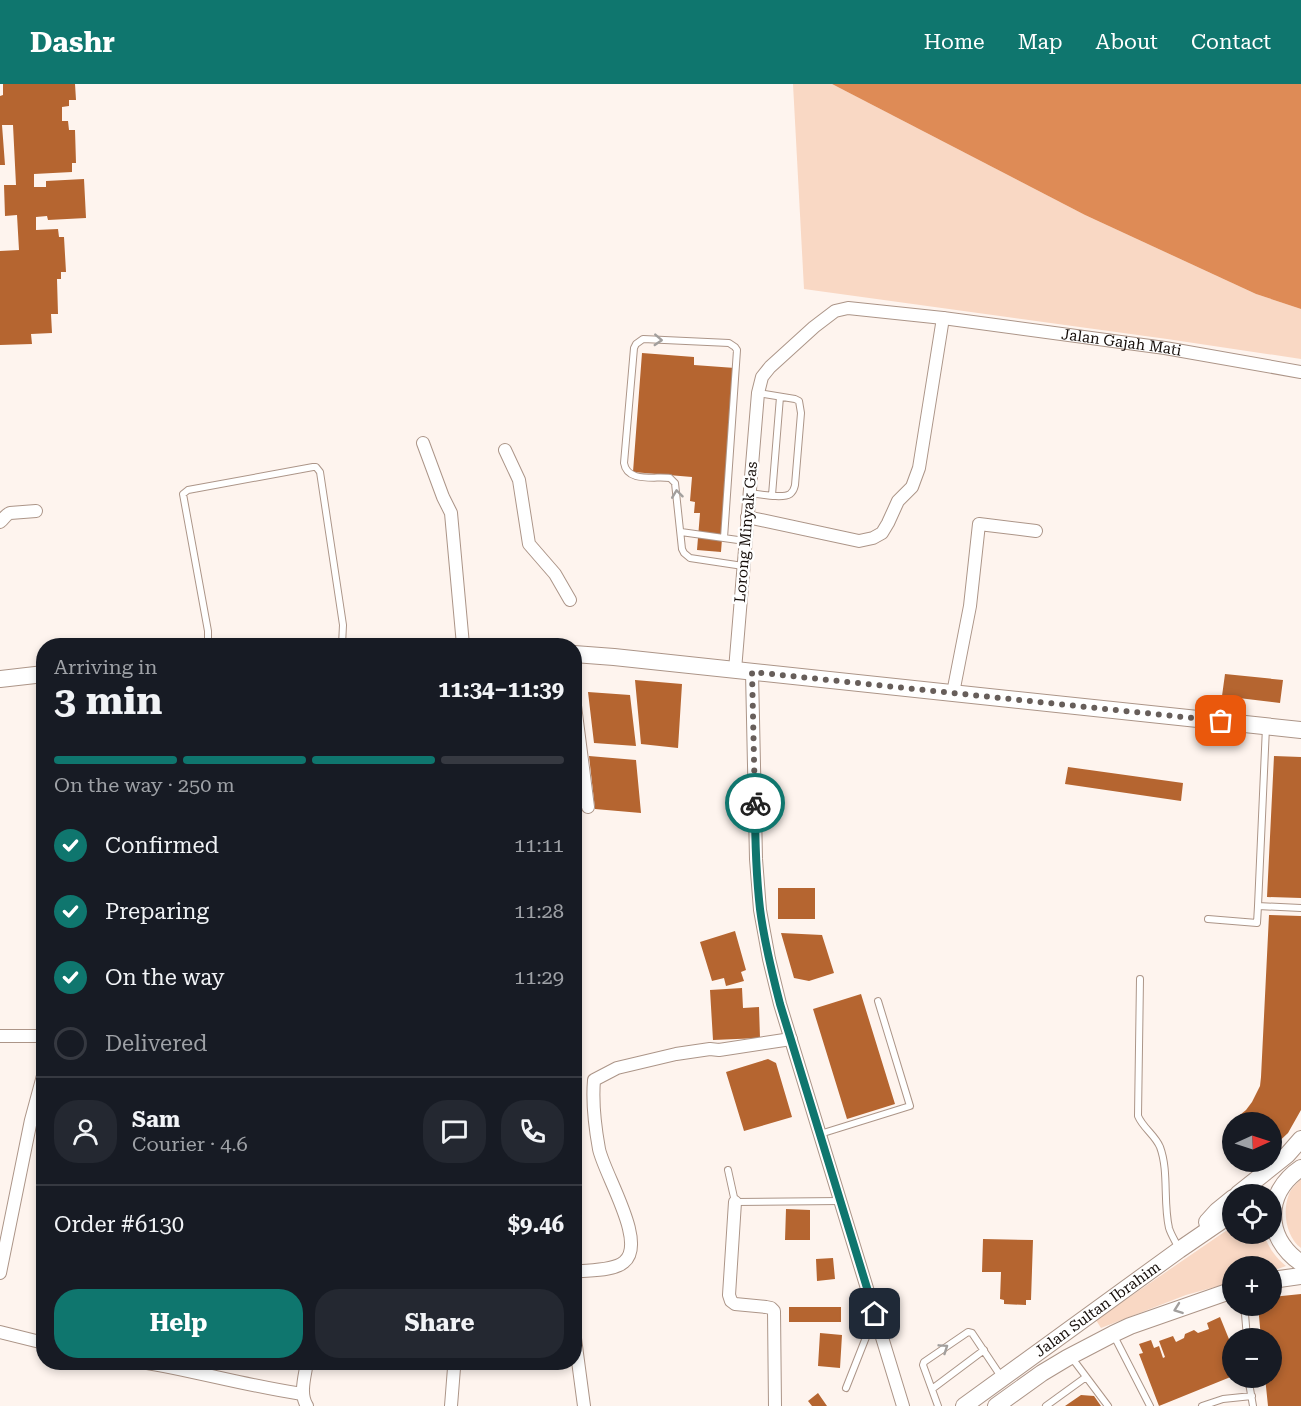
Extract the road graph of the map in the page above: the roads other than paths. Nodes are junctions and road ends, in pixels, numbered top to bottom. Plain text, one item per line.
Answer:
1 (943, 318) junction
2 (1301, 372) edge
3 (758, 393) junction
4 (780, 397) junction
5 (423, 442) dead end
6 (505, 450) dead end
7 (749, 493) junction
8 (772, 495) junction
9 (36, 511) dead end
10 (747, 517) junction
11 (0, 522) edge
12 (1036, 531) dead end
13 (681, 532) junction
14 (724, 538) junction
15 (745, 541) junction
16 (743, 566) junction
17 (570, 600) dead end
18 (208, 638) edge
19 (342, 638) edge
20 (462, 638) edge
21 (582, 655) edge
22 (743, 671) junction
23 (36, 675) edge
24 (0, 679) edge
25 (953, 693) junction
26 (1266, 726) junction
27 (1301, 730) edge
28 (582, 760) edge
29 (588, 807) dead end
30 (1258, 906) junction
31 (1301, 908) edge
32 (1208, 920) dead end
33 (1140, 979) dead end
34 (878, 1001) dead end
35 (0, 1036) edge
36 (36, 1036) edge
37 (791, 1039) junction
38 (36, 1102) edge
39 (820, 1134) junction
40 (1301, 1139) edge
41 (1300, 1167) edge
42 (728, 1170) dead end
43 (1251, 1184) edge
44 (1276, 1184) edge
45 (841, 1201) junction
46 (735, 1202) junction
47 (1222, 1206) edge
48 (1222, 1221) edge
49 (3, 1239) edge
50 (1182, 1248) junction
51 (1301, 1263) edge
52 (582, 1271) edge
53 (0, 1273) edge
54 (1301, 1276) edge
55 (1282, 1279) edge
56 (1222, 1294) edge
57 (875, 1314) junction
58 (0, 1332) edge
59 (1113, 1334) junction
60 (36, 1341) edge
61 (984, 1350) junction
62 (1071, 1356) junction
63 (187, 1370) edge
64 (307, 1370) edge
65 (454, 1370) edge
66 (579, 1370) edge
67 (1086, 1377) junction
68 (1002, 1378) junction
69 (846, 1388) dead end
70 (1250, 1388) edge
71 (932, 1389) junction
72 (1252, 1396) junction
73 (305, 1400) edge
74 (900, 1404) edge
75 (451, 1406) edge
76 (584, 1406) edge
77 (775, 1406) edge
78 (938, 1406) edge
79 (964, 1406) edge
80 (996, 1406) edge
81 (1046, 1406) edge
82 (1108, 1406) edge
83 (1150, 1406) edge
84 (1202, 1406) edge
85 (1253, 1406) edge

1 - 2 street, Jalan Gajah Mati
1 - 3 street, Jalan Gajah Mati
1 - 10 street
3 - 4 lane
3 - 7 street, Lorong Minyak Gas
4 - 8 lane
4 - 8 lane
5 - 20 street
6 - 17 street
7 - 8 lane
7 - 10 street, Lorong Minyak Gas
9 - 11 street
10 - 15 street, Lorong Minyak Gas
12 - 25 street
13 - 14 lane
13 -> 14 lane
13 - 16 lane
14 - 15 lane
15 - 16 street, Lorong Minyak Gas
16 - 22 street, Lorong Minyak Gas
18 - 19 lane
21 - 22 main road
22 - 25 main road
22 - 37 street, Lorong Minyak Gas
23 - 24 main road
25 - 26 main road
26 - 27 main road
26 - 30 lane
28 - 29 street
30 - 31 lane
30 - 32 lane
33 - 50 lane
34 - 39 lane
35 - 36 street
37 - 39 street, Lorong Minyak Gas
37 - 52 street
38 - 49 street
39 - 45 street, Lorong Minyak Gas
40 - 43 main road
41 - 44 main road
41 - 51 main road
42 - 46 lane
45 - 46 lane
45 - 57 street, Lorong Minyak Gas
46 - 77 street
47 - 50 main road
48 - 50 main road, Jalan Sultan Ibrahim
49 - 53 street
50 - 68 main road, Jalan Sultan Ibrahim
54 - 55 main road
56 -> 59 main road, Jalan Sultan Ibrahim
57 - 69 lane
57 - 74 street, Lorong Minyak Gas
58 - 60 street
59 - 62 main road, Jalan Sultan Ibrahim
59 - 83 lane
61 - 68 lane
61 - 71 lane
71 -> 61 lane
62 - 67 lane
62 - 80 main road, Jalan Sultan Ibrahim
63 - 73 street
64 - 73 street
65 - 75 street
66 - 76 street
67 - 81 lane
67 - 82 lane
68 - 79 main road, Jalan Sultan Ibrahim
70 - 72 lane
71 - 78 lane
72 - 84 lane
72 - 85 lane

